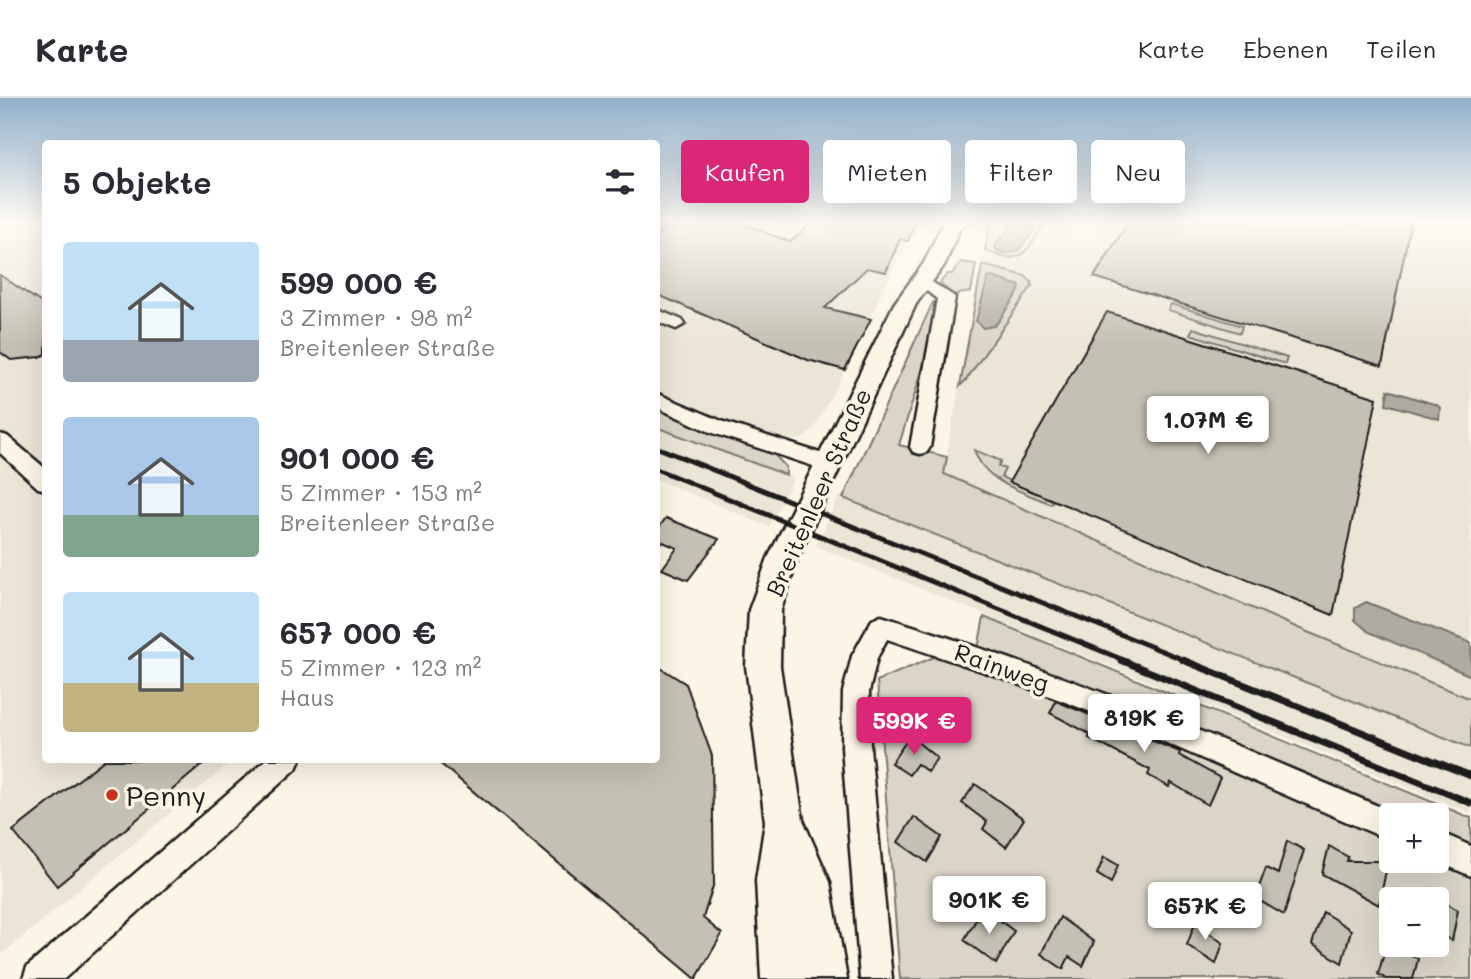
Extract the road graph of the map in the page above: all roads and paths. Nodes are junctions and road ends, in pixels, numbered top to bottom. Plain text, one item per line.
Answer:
1 (935, 262) edge
2 (921, 280) junction
3 (660, 401) edge
4 (0, 441) edge
5 (920, 447) dead end
6 (828, 463) junction
7 (42, 478) edge
8 (283, 763) edge
9 (1379, 821) edge
10 (784, 822) junction
11 (1449, 851) edge
12 (1471, 861) edge
13 (783, 978) edge
14 (825, 978) edge
15 (39, 979) edge
16 (876, 979) edge

1 - 2 main road, Breitenleer Straße
2 - 5 street
2 - 6 main road, Breitenleer Straße
3 - 6 street
4 - 7 street
6 - 10 main road, Breitenleer Straße
8 - 15 street
9 - 16 street, Rainweg
10 - 13 main road, Breitenleer Straße
10 - 14 main road, Breitenleer Straße
11 - 12 street
13 - 14 street

